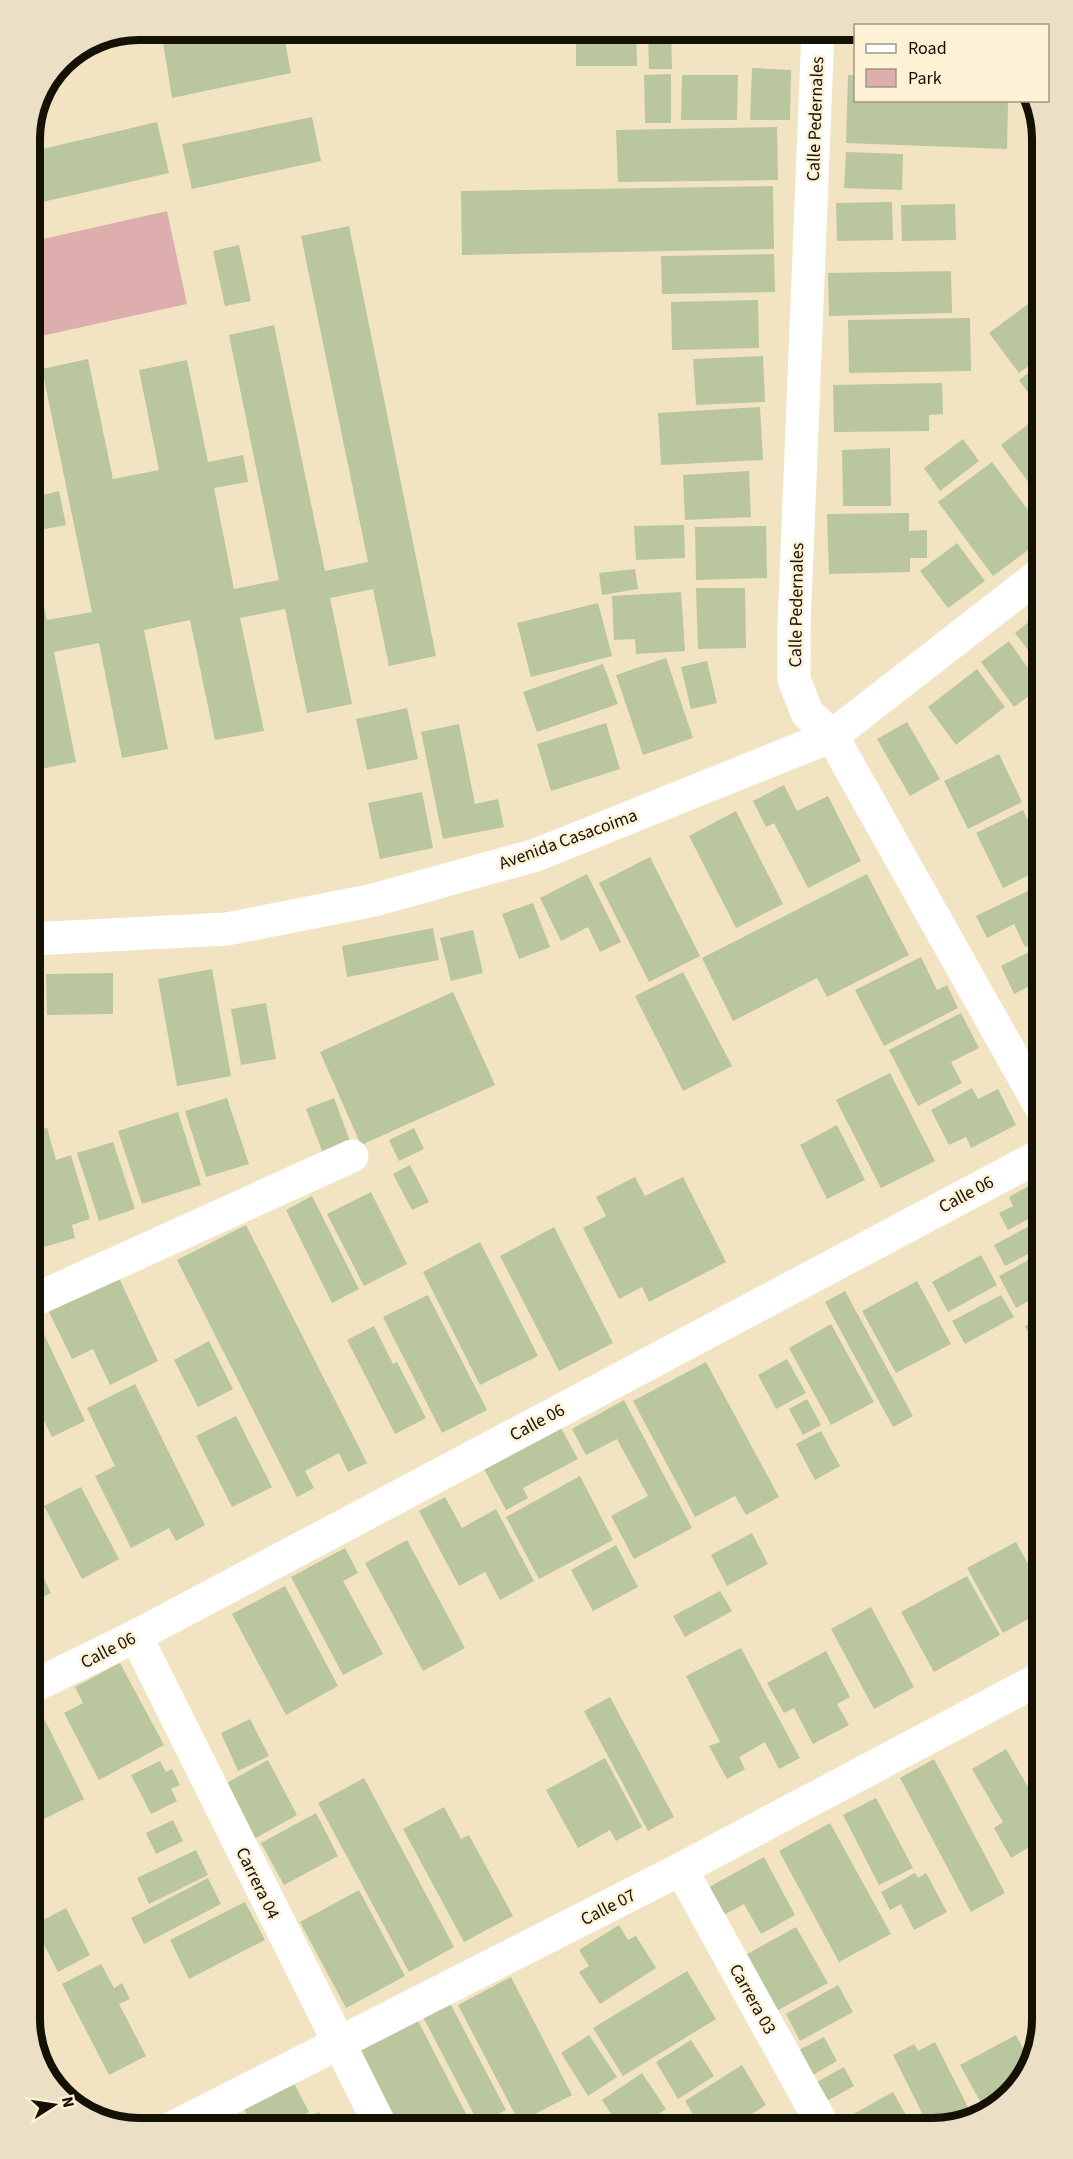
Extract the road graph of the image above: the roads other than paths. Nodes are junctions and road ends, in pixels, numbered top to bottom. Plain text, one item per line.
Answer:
1 (818, 41) edge
2 (1032, 581) edge
3 (832, 736) junction
4 (41, 938) edge
5 (1032, 1091) edge
6 (352, 1156) dead end
7 (1032, 1160) edge
8 (40, 1297) edge
9 (136, 1636) junction
10 (40, 1683) edge
11 (1032, 1683) edge
12 (681, 1869) junction
13 (338, 2044) junction
14 (192, 2118) edge
15 (375, 2118) edge
16 (819, 2118) edge

1 - 3 street, Calle Pedernales
2 - 3 street, Avenida Casacoima
3 - 4 street, Avenida Casacoima
3 - 5 street, Calle Pedernales
6 - 8 street
7 - 9 street, Calle 06
9 - 10 street, Calle 06
9 - 13 street, Carrera 04
11 - 12 street, Calle 07
12 - 13 street, Calle 07
12 - 16 street, Carrera 03
13 - 14 street, Calle 07
13 - 15 street, Carrera 04

